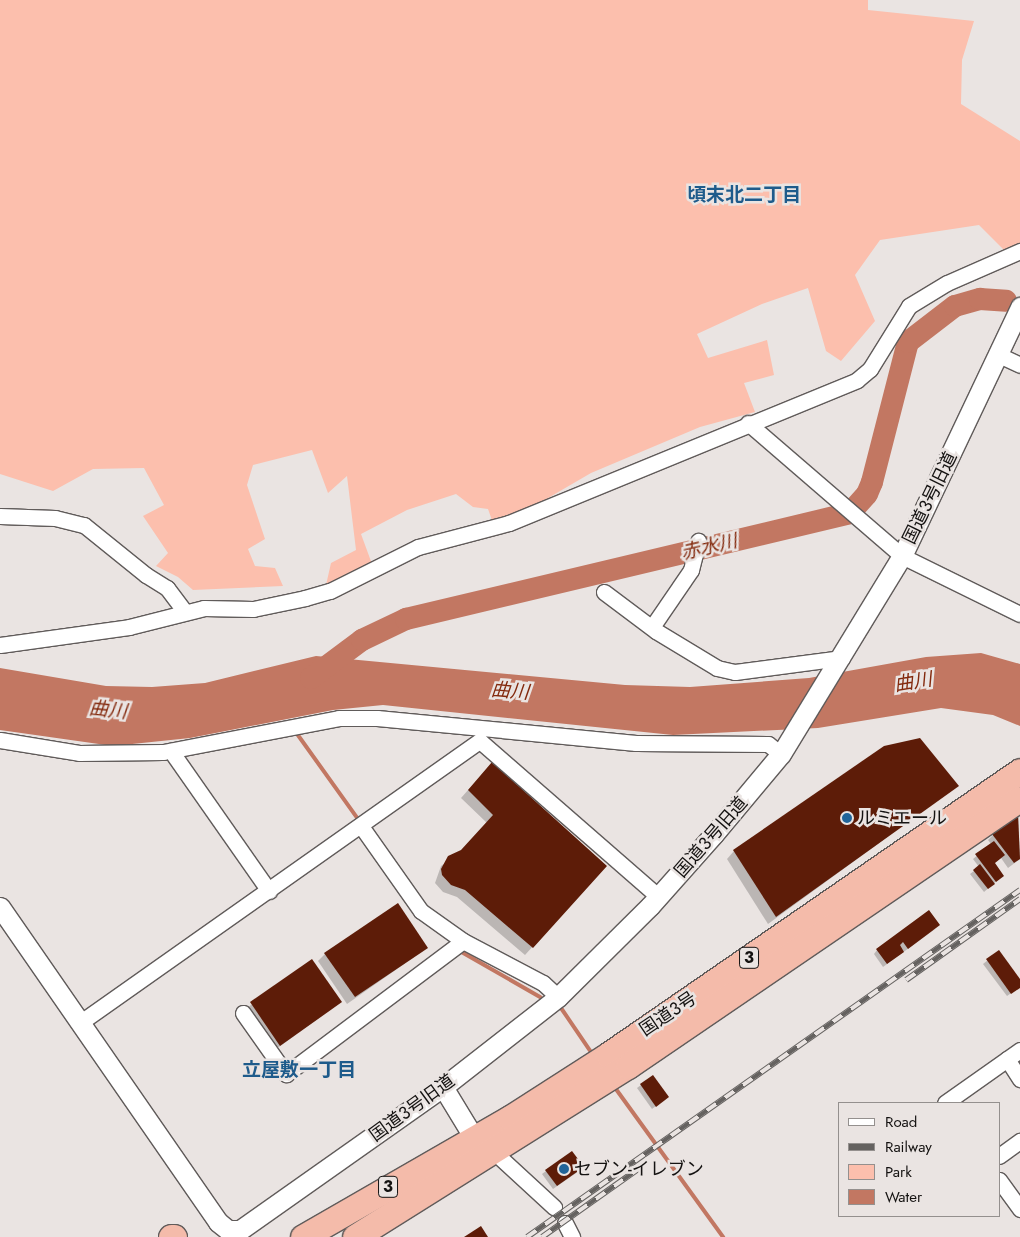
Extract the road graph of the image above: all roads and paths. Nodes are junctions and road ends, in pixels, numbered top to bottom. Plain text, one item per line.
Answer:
1 (1020, 251) edge
2 (1020, 307) edge
3 (999, 355) junction
4 (1020, 365) edge
5 (748, 423) junction
6 (0, 516) edge
7 (698, 541) dead end
8 (902, 556) junction
9 (604, 592) dead end
10 (185, 612) junction
11 (1020, 614) edge
12 (652, 627) junction
13 (0, 645) edge
14 (838, 664) junction
15 (0, 740) edge
16 (171, 751) junction
17 (781, 754) junction
18 (1020, 771) edge
19 (1020, 799) edge
20 (361, 826) junction
21 (269, 891) junction
22 (659, 897) junction
23 (0, 907) edge
24 (463, 941) junction
25 (558, 997) junction
26 (243, 1013) dead end
27 (81, 1022) junction
28 (1020, 1050) edge
29 (1007, 1059) junction
30 (1020, 1078) edge
31 (443, 1087) junction
32 (946, 1102) edge
33 (1020, 1141) edge
34 (483, 1144) junction
35 (1000, 1155) edge
36 (1000, 1181) edge
37 (409, 1204) junction
38 (554, 1207) dead end
39 (1020, 1209) edge
40 (334, 1218) junction
41 (565, 1223) dead end
42 (284, 1237) edge
43 (303, 1237) edge
44 (355, 1237) edge
45 (367, 1237) edge
46 (572, 1237) edge

1 - 5 street
2 - 3 street, 国道3号旧道
3 - 4 street
3 - 8 street, 国道3号旧道
5 - 8 street
5 - 10 street
6 - 10 street
7 - 12 street
8 - 11 street
8 - 14 street, 国道3号旧道
9 - 12 street
10 - 13 street
12 - 14 street
14 - 17 street, 国道3号旧道
15 - 16 street
16 - 17 street
16 - 21 street
17 - 22 street, 国道3号旧道
18 - 34 highway, 国道3号 / 3
19 - 34 highway, 国道3号 / 3
20 - 21 street
20 - 22 street
20 - 24 street
21 - 27 street
22 - 25 street, 国道3号旧道
23 - 27 street
24 - 25 street
24 - 26 street
25 - 31 street, 国道3号旧道
27 - 31 street, 国道3号旧道
28 - 29 street
29 - 30 street
29 - 32 street
31 - 34 street
33 - 35 street
34 - 37 highway, 国道3号 / 3
34 - 38 street
34 - 40 highway, 国道3号 / 3
36 - 39 street
37 - 44 highway, 国道3号 / 3
37 - 45 highway
40 - 42 highway
40 - 43 highway, 国道3号 / 3
41 - 46 street

